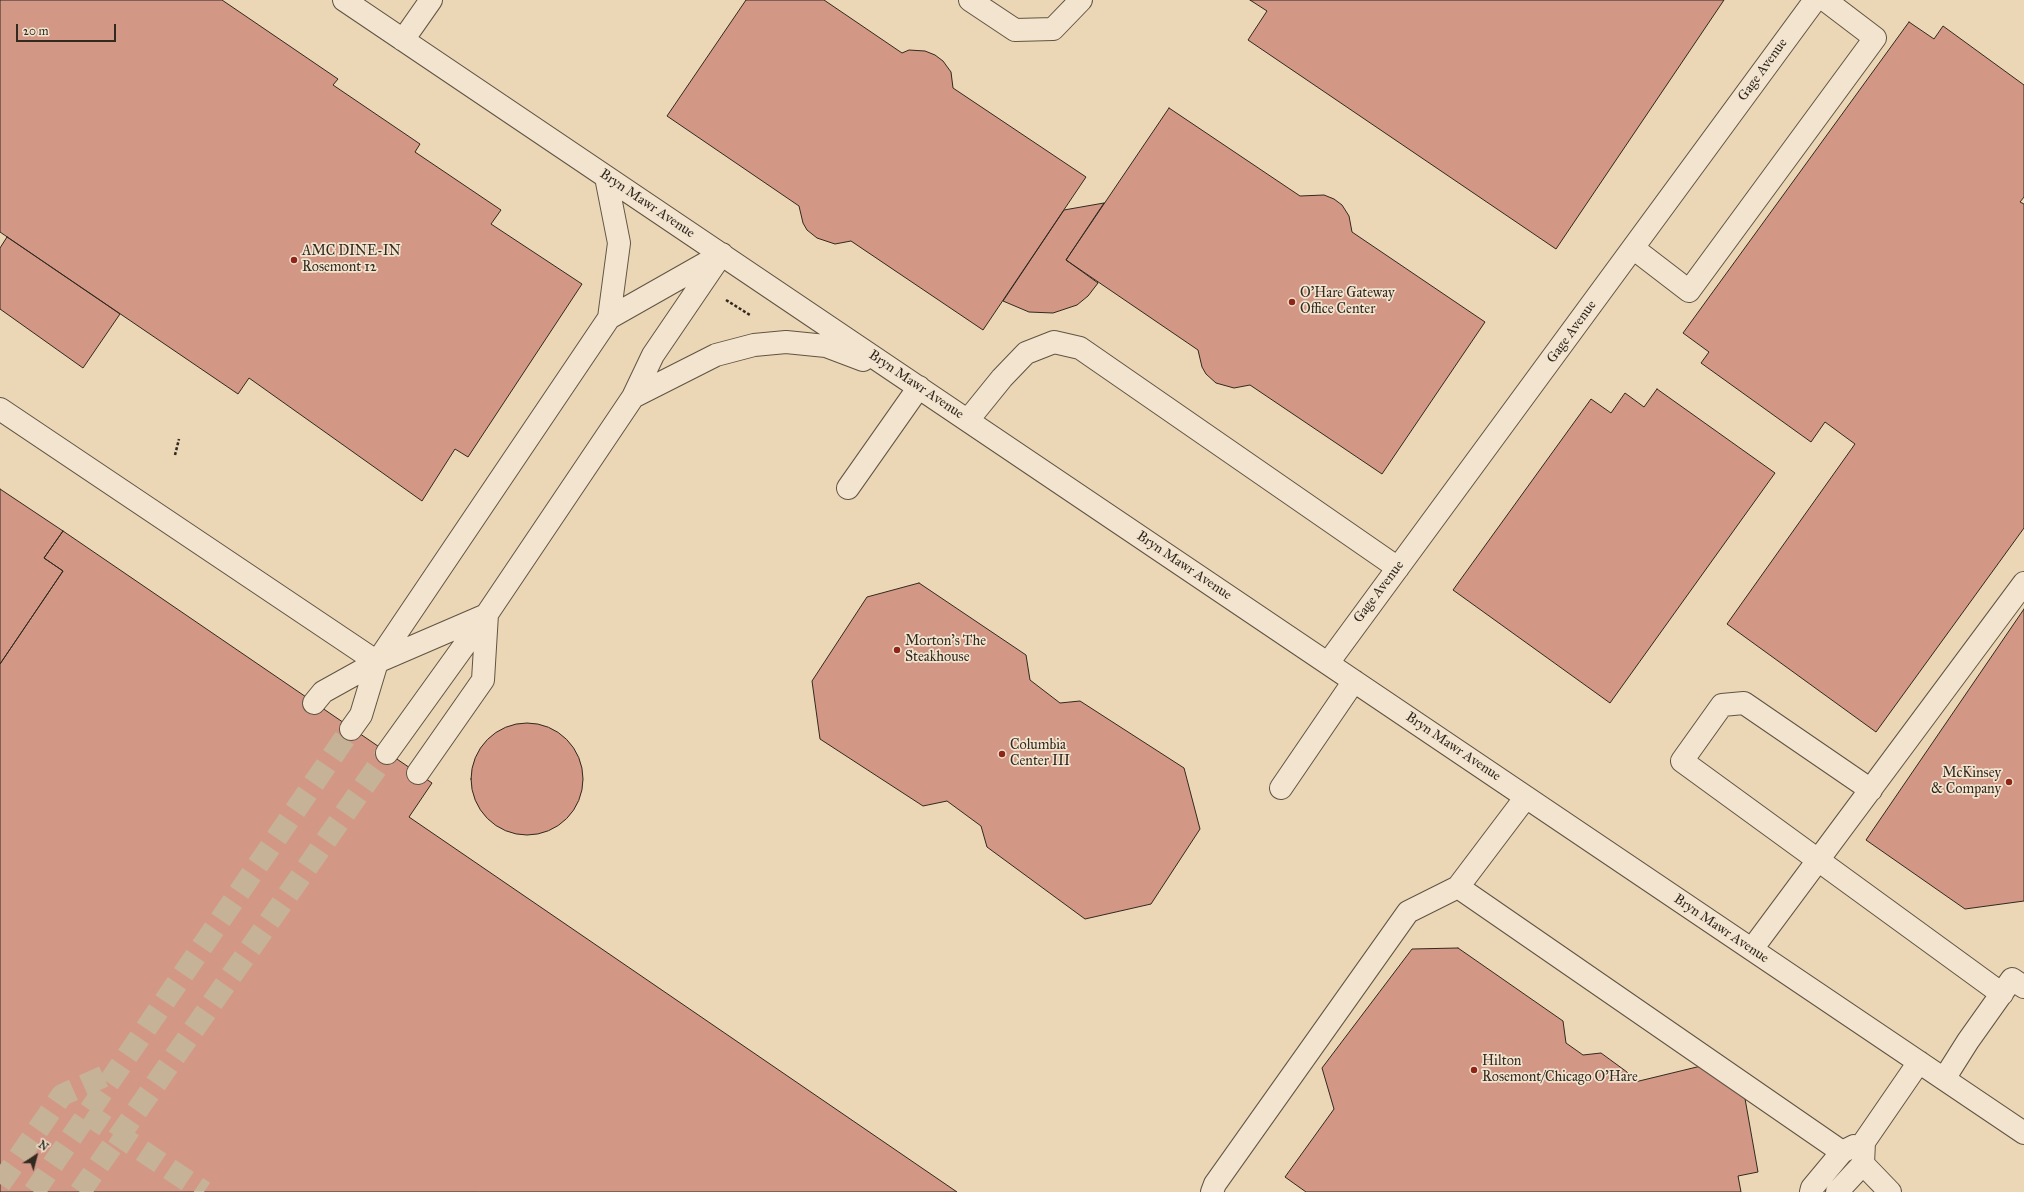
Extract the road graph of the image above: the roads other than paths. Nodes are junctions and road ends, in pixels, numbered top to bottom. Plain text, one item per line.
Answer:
1 (344, 0) edge
2 (431, 0) edge
3 (970, 0) edge
4 (1080, 0) edge
5 (1815, 0) edge
6 (1825, 0) edge
7 (403, 40) junction
8 (606, 177) junction
9 (1633, 248) junction
10 (722, 254) junction
11 (610, 318) junction
12 (899, 373) junction
13 (919, 388) junction
14 (633, 397) junction
15 (0, 408) edge
16 (968, 420) junction
17 (848, 488) dead end
18 (1398, 568) junction
19 (2024, 583) edge
20 (487, 614) junction
21 (377, 662) junction
22 (1328, 663) junction
23 (1354, 681) junction
24 (314, 702) dead end
25 (351, 729) tunnel mouth
26 (387, 754) tunnel mouth
27 (418, 773) dead end
28 (1281, 788) dead end
29 (1871, 790) junction
30 (1526, 797) junction
31 (1819, 860) junction
32 (1458, 887) junction
33 (1752, 949) junction
34 (2016, 983) edge
35 (1919, 1062) junction
36 (1944, 1079) junction
37 (2024, 1133) edge
38 (1864, 1142) junction
39 (1842, 1152) junction
40 (1863, 1164) junction
41 (1215, 1190) edge
42 (1811, 1192) edge
43 (1837, 1192) edge
44 (1890, 1192) edge

1 - 7 street, Bryn Mawr Avenue
2 - 7 street
3 - 4 street
5 - 9 street, Gage Avenue
6 - 9 street
7 - 8 street, Bryn Mawr Avenue
8 - 10 street, Bryn Mawr Avenue
8 - 11 street
9 - 18 street, Gage Avenue
10 - 11 street
10 - 12 street, Bryn Mawr Avenue
10 - 14 street
11 - 21 street
12 - 13 street, Bryn Mawr Avenue
12 - 14 street
13 - 16 street, Bryn Mawr Avenue
13 - 17 street
14 - 20 street
15 - 21 street
16 - 18 street
16 - 22 street, Bryn Mawr Avenue
18 - 22 street, Gage Avenue
19 - 29 street
20 - 21 street
20 - 26 street
20 - 27 street
21 - 24 street
21 - 25 street
22 - 23 street, Bryn Mawr Avenue
23 - 28 street
23 - 30 street, Bryn Mawr Avenue
29 - 31 street
29 - 31 street
30 - 32 street
30 - 33 street, Bryn Mawr Avenue
31 - 33 street
31 - 34 street
32 - 39 street
32 - 41 street
33 - 35 street, Bryn Mawr Avenue
34 - 36 street
35 - 36 street, Bryn Mawr Avenue
35 - 38 street
36 - 37 street, Bryn Mawr Avenue
38 - 39 street
38 - 40 street
39 - 42 street
40 - 43 street
40 - 44 street

